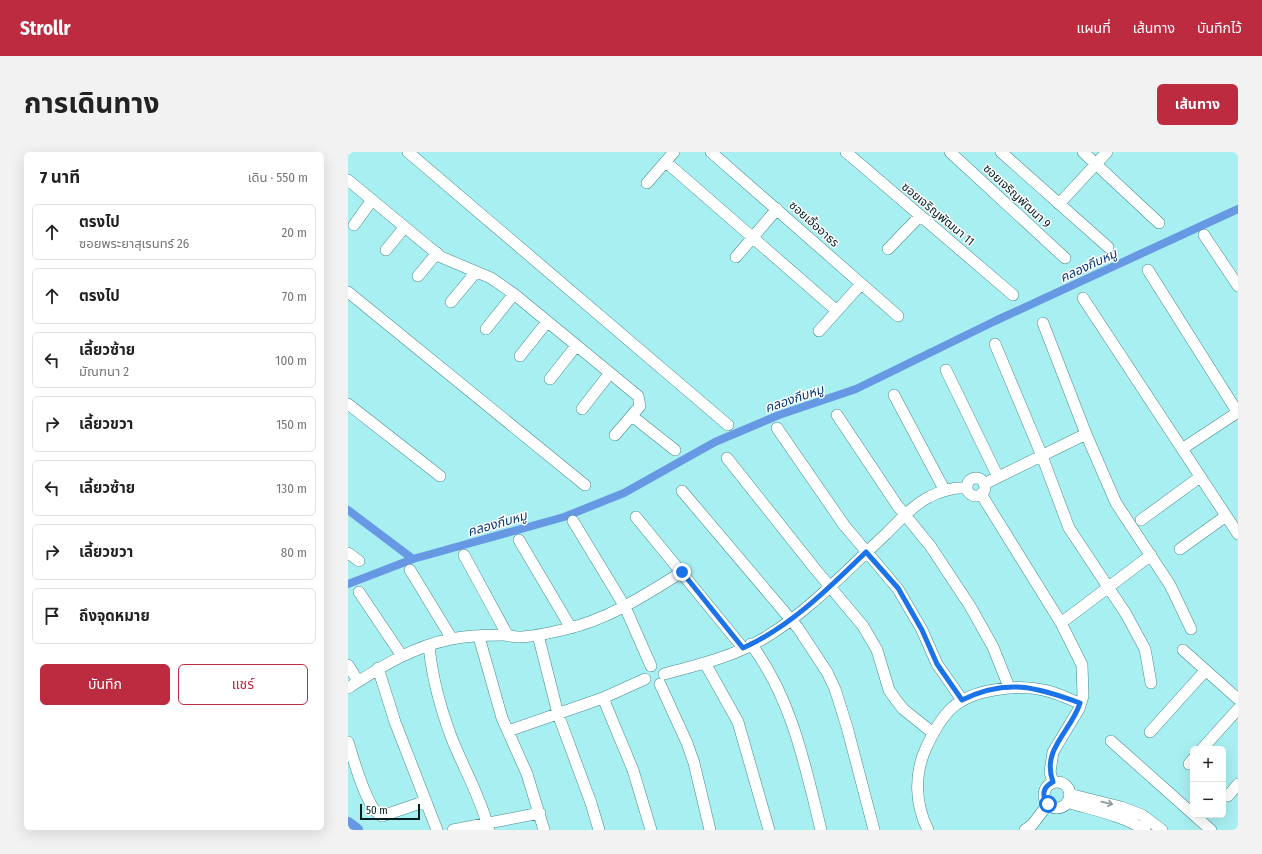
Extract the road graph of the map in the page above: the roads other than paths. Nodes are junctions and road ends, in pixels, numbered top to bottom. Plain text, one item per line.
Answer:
1 (408, 152) edge
2 (674, 152) edge
3 (711, 152) edge
4 (846, 152) edge
5 (950, 152) edge
6 (1001, 152) edge
7 (1083, 152) edge
8 (1106, 152) edge
9 (666, 162) junction
10 (1096, 163) junction
11 (348, 180) edge
12 (647, 183) dead end
13 (372, 200) junction
14 (1059, 204) junction
15 (777, 209) junction
16 (920, 216) junction
17 (1159, 223) dead end
18 (354, 225) dead end
19 (404, 228) junction
20 (1204, 235) dead end
21 (752, 237) junction
22 (1108, 247) dead end
23 (888, 249) dead end
24 (386, 250) dead end
25 (437, 254) junction
26 (736, 257) dead end
27 (1065, 258) dead end
28 (1148, 270) dead end
29 (476, 272) junction
30 (418, 276) dead end
31 (861, 284) junction
32 (1238, 286) edge
33 (348, 292) edge
34 (514, 294) junction
35 (1013, 295) dead end
36 (1083, 298) dead end
37 (451, 302) dead end
38 (837, 311) junction
39 (898, 316) dead end
40 (547, 322) junction
41 (1043, 323) dead end
42 (486, 329) dead end
43 (819, 331) dead end
44 (995, 344) dead end
45 (576, 346) junction
46 (520, 356) dead end
47 (946, 370) dead end
48 (610, 373) junction
49 (550, 380) dead end
50 (894, 395) dead end
51 (348, 404) edge
52 (582, 409) dead end
53 (1238, 412) edge
54 (837, 415) dead end
55 (632, 416) junction
56 (728, 425) dead end
57 (777, 428) dead end
58 (1086, 434) junction
59 (615, 435) dead end
60 (1182, 449) junction
61 (675, 450) dead end
62 (1042, 456) junction
63 (727, 458) dead end
64 (440, 476) dead end
65 (998, 477) junction
66 (1200, 477) junction
67 (585, 484) dead end
68 (967, 488) junction
69 (982, 489) junction
70 (682, 491) dead end
71 (945, 491) junction
72 (904, 515) junction
73 (1226, 516) junction
74 (636, 517) dead end
75 (1141, 520) dead end
76 (573, 521) dead end
77 (1238, 534) edge
78 (519, 540) dead end
79 (1180, 549) dead end
80 (866, 552) junction
81 (349, 554) edge
82 (464, 555) dead end
83 (1151, 555) junction
84 (359, 561) dead end
85 (410, 570) dead end
86 (682, 572) junction
87 (830, 586) junction
88 (1109, 588) junction
89 (359, 592) dead end
90 (625, 607) junction
91 (790, 619) junction
92 (1061, 623) junction
93 (571, 628) junction
94 (1191, 629) dead end
95 (538, 634) junction
96 (508, 636) junction
97 (479, 637) junction
98 (452, 639) junction
99 (429, 646) junction
100 (747, 646) junction
101 (1183, 650) dead end
102 (402, 656) junction
103 (705, 663) junction
104 (348, 665) edge
105 (651, 666) junction
106 (378, 668) junction
107 (1204, 671) junction
108 (645, 679) junction
109 (662, 679) junction
110 (358, 681) junction
111 (1151, 683) dead end
112 (1009, 687) junction
113 (348, 688) edge
114 (604, 698) junction
115 (1238, 699) edge
116 (962, 700) junction
117 (1080, 703) junction
118 (1238, 709) edge
119 (558, 714) junction
120 (508, 731) junction
121 (1150, 732) dead end
122 (933, 733) junction
123 (1111, 741) dead end
124 (348, 742) edge
125 (1205, 746) edge
126 (1053, 782) junction
127 (1238, 784) edge
128 (1228, 796) dead end
129 (1068, 798) junction
130 (426, 801) junction
131 (1048, 804) junction
132 (1190, 810) edge
133 (540, 813) junction
134 (1198, 818) edge
135 (488, 827) edge
136 (1030, 828) edge
137 (437, 830) edge
138 (453, 830) edge
139 (544, 830) edge
140 (599, 830) edge
141 (651, 830) edge
142 (710, 830) edge
143 (769, 830) edge
144 (821, 830) edge
145 (874, 830) edge
146 (928, 830) edge
147 (1145, 830) edge
148 (1162, 830) edge
149 (1211, 830) edge

1 - 56 street
2 - 9 street
3 - 15 street, ซอยเอิ้ออาธร
4 - 16 street, ซอยเจริญพัฒนา 11
5 - 27 street, ซอยเจริญพัฒนา 9
6 - 14 street
7 - 10 street
8 - 10 street
9 - 12 street
9 - 21 street
10 - 14 street
10 - 17 street
11 - 13 street
13 - 18 street
13 - 19 street
14 - 22 street
15 - 21 street
15 - 31 street, ซอยเอิ้ออาธร
16 - 23 street
16 - 35 street, ซอยเจริญพัฒนา 11
19 - 24 street
19 - 25 street
20 - 32 street
21 - 26 street
21 - 38 street
25 - 29 street
25 - 30 street
28 - 53 street
29 - 34 street
29 - 37 street
31 - 38 street
31 - 39 street, ซอยเอิ้ออาธร
33 - 67 street
34 - 40 street
34 - 42 street
36 - 60 street
38 - 43 street
40 - 45 street
40 - 46 street
41 - 58 street
44 - 62 street
45 - 48 street
45 - 49 street
47 - 65 street
48 - 52 street
48 - 55 street
50 - 71 street
51 - 64 street
53 - 60 street
54 - 72 street
55 - 59 street
55 - 61 street
57 - 80 street
58 - 62 street
58 - 83 street
60 - 66 street
62 - 65 street
62 - 88 street
63 - 87 street
65 - 69 street
66 - 73 street
66 - 75 street
68 - 69 street
68 - 69 street
68 - 71 street
69 - 92 street
70 - 91 street
71 - 72 street
72 - 80 street
72 - 112 street
73 - 77 street
73 - 79 street
74 - 86 street
76 - 90 street
78 - 93 street
80 - 87 street
80 - 116 street
81 - 84 street
82 - 96 street
83 - 88 street
83 - 94 street
85 - 98 street
86 - 90 street
86 - 100 street
87 - 91 street
87 - 122 street
88 - 92 street
88 - 111 street
89 - 102 street
90 - 93 street
90 - 105 street
91 - 100 street
91 - 145 street
92 - 117 street
93 - 95 street
95 - 96 street
95 - 119 street
96 - 97 street
97 - 98 street
97 - 120 street
98 - 99 street
99 - 102 street
99 - 135 street
100 - 103 street
100 - 144 street
101 - 107 street
102 - 106 street
103 - 109 street
103 - 143 street
104 - 110 street
105 - 108 street
105 - 109 street
106 - 110 street
106 - 130 street
107 - 115 street
107 - 121 street
108 - 109 street
108 - 114 street
109 - 142 street
110 - 113 street
112 - 116 street
112 - 117 street
114 - 119 street
114 - 141 street
116 - 122 street
117 - 126 street
118 - 125 street
119 - 120 street
119 - 140 street
120 - 133 street
122 - 146 street
123 - 132 street
124 - 130 street
126 - 129 street
126 - 131 street
127 - 128 street
129 - 131 street
129 - 147 street
129 -> 148 street
130 - 137 street
131 - 136 street
133 - 135 street
133 - 139 street
134 - 149 street
135 - 138 street

